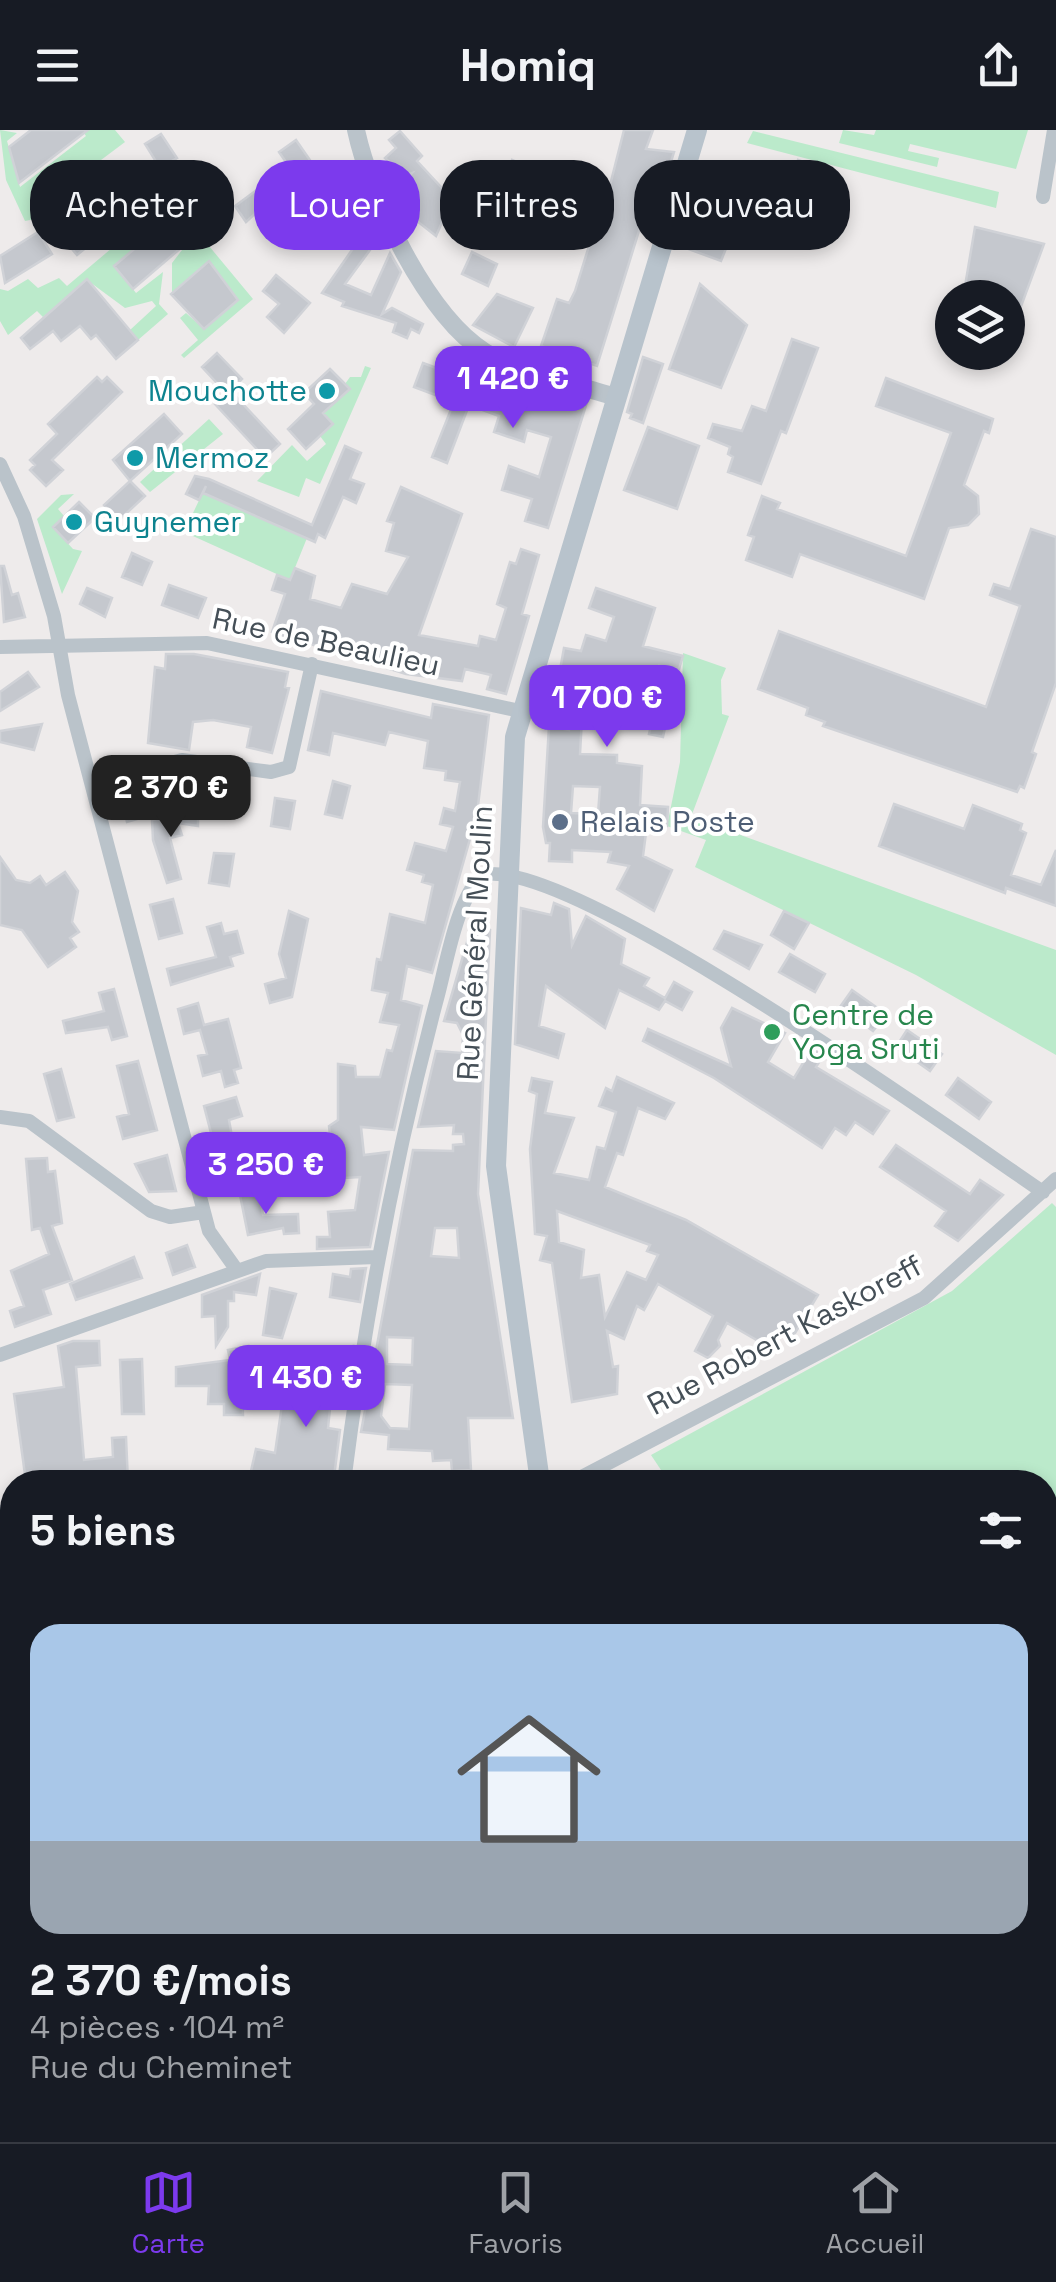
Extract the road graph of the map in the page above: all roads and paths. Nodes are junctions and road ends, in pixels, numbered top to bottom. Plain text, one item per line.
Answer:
1 (356, 130) edge
2 (697, 130) edge
3 (1054, 130) edge
4 (1042, 197) dead end
5 (615, 397) junction
6 (0, 464) edge
7 (59, 646) junction
8 (0, 647) edge
9 (312, 664) junction
10 (520, 711) junction
11 (92, 784) junction
12 (507, 874) junction
13 (0, 1117) edge
14 (1056, 1180) edge
15 (1043, 1192) junction
16 (204, 1212) junction
17 (377, 1257) junction
18 (236, 1270) junction
19 (0, 1355) edge
20 (346, 1470) edge
21 (538, 1470) edge
22 (595, 1470) edge

1 - 5 street
2 - 5 main road, Rue Général Moulin
3 - 4 street
5 - 10 main road, Rue Général Moulin
6 - 7 street
7 - 8 street, Rue de Beaulieu
7 - 9 street, Rue de Beaulieu
7 - 11 street
9 - 10 street, Rue de Beaulieu
9 - 11 street
10 - 12 main road, Rue Général Moulin
11 - 16 street
12 - 15 street
12 - 17 street
12 - 21 main road, Rue Général Moulin
13 - 16 street
14 - 15 street, Rue Robert Kaskoreff
15 - 22 street, Rue Robert Kaskoreff
16 - 18 street
17 - 18 street
17 - 20 street
18 - 19 street

